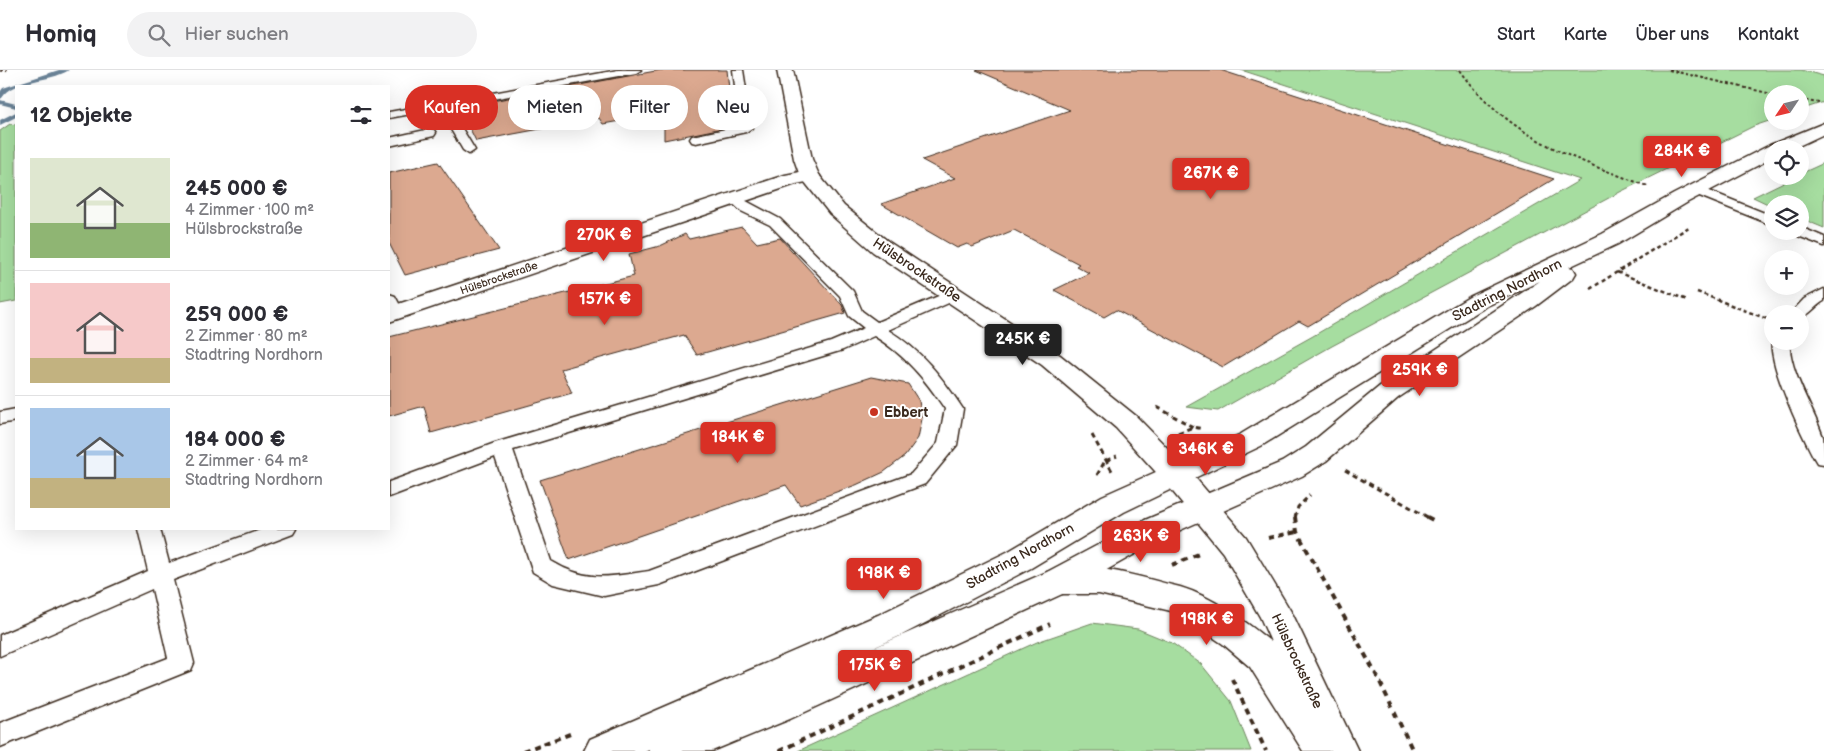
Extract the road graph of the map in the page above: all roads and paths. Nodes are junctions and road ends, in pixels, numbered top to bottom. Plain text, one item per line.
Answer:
1 (7, 70) edge
2 (636, 70) edge
3 (738, 70) edge
4 (785, 70) edge
5 (1460, 70) edge
6 (1668, 70) edge
7 (0, 72) edge
8 (1764, 92) edge
9 (498, 95) edge
10 (1809, 102) edge
11 (1824, 104) edge
12 (405, 112) edge
13 (390, 115) edge
14 (1824, 128) edge
15 (457, 130) edge
16 (430, 134) dead end
17 (696, 139) dead end
18 (1797, 140) edge
19 (390, 142) edge
20 (469, 150) dead end
21 (1764, 155) edge
22 (810, 176) junction
23 (1648, 186) dead end
24 (1697, 190) junction
25 (735, 199) junction
26 (1764, 218) edge
27 (1809, 236) edge
28 (1610, 239) junction
29 (1824, 242) edge
30 (1617, 272) dead end
31 (1697, 292) dead end
32 (1824, 294) edge
33 (954, 295) junction
34 (1687, 300) dead end
35 (1807, 305) edge
36 (391, 309) edge
37 (1764, 318) edge
38 (875, 329) junction
39 (1780, 350) edge
40 (15, 415) edge
41 (0, 418) edge
42 (1211, 428) dead end
43 (1181, 432) dead end
44 (502, 447) junction
45 (1116, 457) dead end
46 (1824, 458) edge
47 (1343, 469) dead end
48 (1114, 473) dead end
49 (1174, 474) junction
50 (390, 490) edge
51 (1298, 506) dead end
52 (1204, 507) junction
53 (1433, 520) dead end
54 (149, 530) edge
55 (282, 530) edge
56 (1297, 532) junction
57 (1282, 534) dead end
58 (1198, 555) dead end
59 (1171, 565) dead end
60 (161, 575) junction
61 (1060, 582) junction
62 (1058, 620) dead end
63 (0, 646) edge
64 (1225, 672) dead end
65 (0, 735) edge
66 (604, 751) edge
67 (668, 751) edge
68 (779, 751) edge
69 (1266, 751) edge
70 (1325, 751) edge
71 (1338, 751) edge
72 (1412, 751) edge

1 - 7 path
2 - 9 lane
3 - 17 lane
4 - 22 main road, Hülsbrockstraße
5 - 23 path
6 - 8 path
10 - 11 path
12 - 13 lane
14 - 18 main road
15 - 20 lane
16 - 19 lane
21 - 24 main road, Stadtring Nordhorn
22 - 25 main road, Hülsbrockstraße
22 - 33 main road, Hülsbrockstraße
24 - 26 lane
24 - 28 main road, Stadtring Nordhorn
25 - 36 main road, Hülsbrockstraße
25 - 38 lane
27 - 29 lane
28 - 49 main road, Stadtring Nordhorn
28 - 52 main road, Stadtring Nordhorn
30 - 34 path
31 - 37 path
32 - 35 lane
33 - 38 lane
33 - 49 main road, Hülsbrockstraße
38 - 44 lane
38 - 44 lane
39 - 46 lane
40 - 41 lane
42 - 43 path
44 - 50 lane
45 - 48 path
47 - 53 path
49 - 52 main road, Hülsbrockstraße
49 - 66 main road, Stadtring Nordhorn
51 - 56 path
52 - 61 main road, Stadtring Nordhorn
52 - 71 main road, Hülsbrockstraße
54 - 60 lane
55 - 60 lane
56 - 57 path
56 - 72 path
58 - 59 path
60 - 63 lane
60 - 65 lane
61 - 67 main road, Stadtring Nordhorn
61 - 70 main road, Stadtring Nordhorn
62 - 68 path
64 - 69 path

